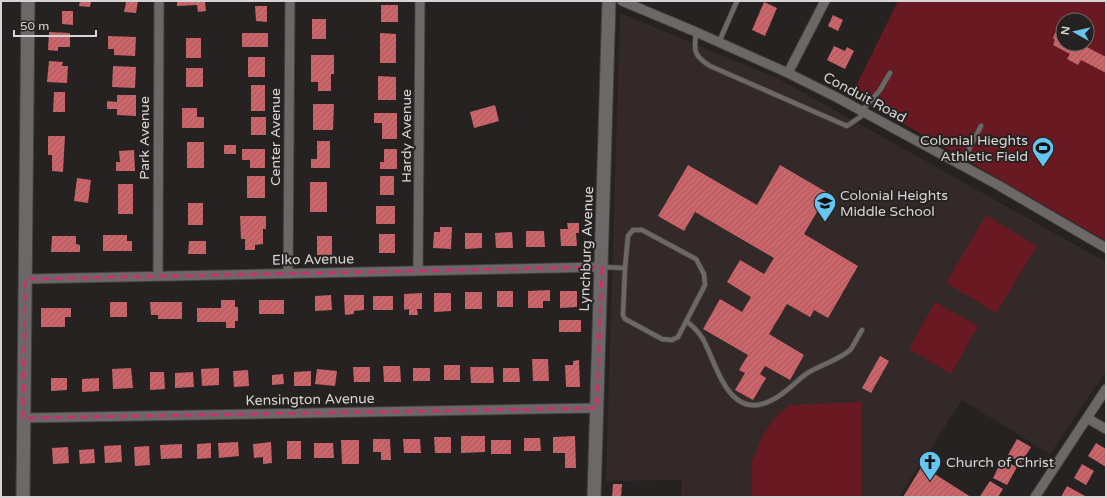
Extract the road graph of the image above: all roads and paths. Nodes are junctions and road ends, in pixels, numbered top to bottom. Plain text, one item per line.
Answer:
1 (159, 1) edge
2 (290, 1) edge
3 (420, 1) edge
4 (609, 1) edge
5 (622, 1) edge
6 (737, 1) edge
7 (825, 1) edge
8 (27, 3) edge
9 (696, 32) junction
10 (719, 42) junction
11 (788, 73) junction
12 (890, 73) dead end
13 (864, 112) junction
14 (981, 126) dead end
15 (961, 165) junction
16 (1106, 248) edge
17 (602, 267) junction
18 (625, 268) junction
19 (418, 271) junction
20 (288, 274) junction
21 (158, 276) junction
22 (25, 279) junction
23 (686, 321) junction
24 (862, 330) dead end
25 (1106, 389) edge
26 (597, 408) junction
27 (23, 418) junction
28 (1087, 418) junction
29 (1106, 429) edge
30 (23, 497) edge
31 (594, 497) edge
32 (1035, 497) edge

1 - 21 street, Park Avenue
2 - 20 street, Center Avenue
3 - 19 street, Hardy Avenue
4 - 17 street, Lynchburg Avenue
5 - 9 street, Conduit Road
6 - 10 lane
7 - 11 street
8 - 22 street
9 - 10 street, Conduit Road
9 - 13 lane
10 - 11 street, Conduit Road
11 - 13 street, Conduit Road
12 - 13 lane
13 - 15 street, Conduit Road
14 - 15 lane
15 - 16 street, Conduit Road
17 - 18 lane
17 - 19 street, Elko Avenue
17 - 26 street, Lynchburg Avenue
18 - 23 lane
18 - 23 lane
19 - 20 street, Elko Avenue
20 - 21 street, Elko Avenue
21 - 22 street, Elko Avenue
22 - 27 street
23 - 24 lane
25 - 28 street
26 - 27 street, Kensington Avenue
26 - 31 street, Lynchburg Avenue
27 - 30 street
28 - 29 street
28 - 32 street

